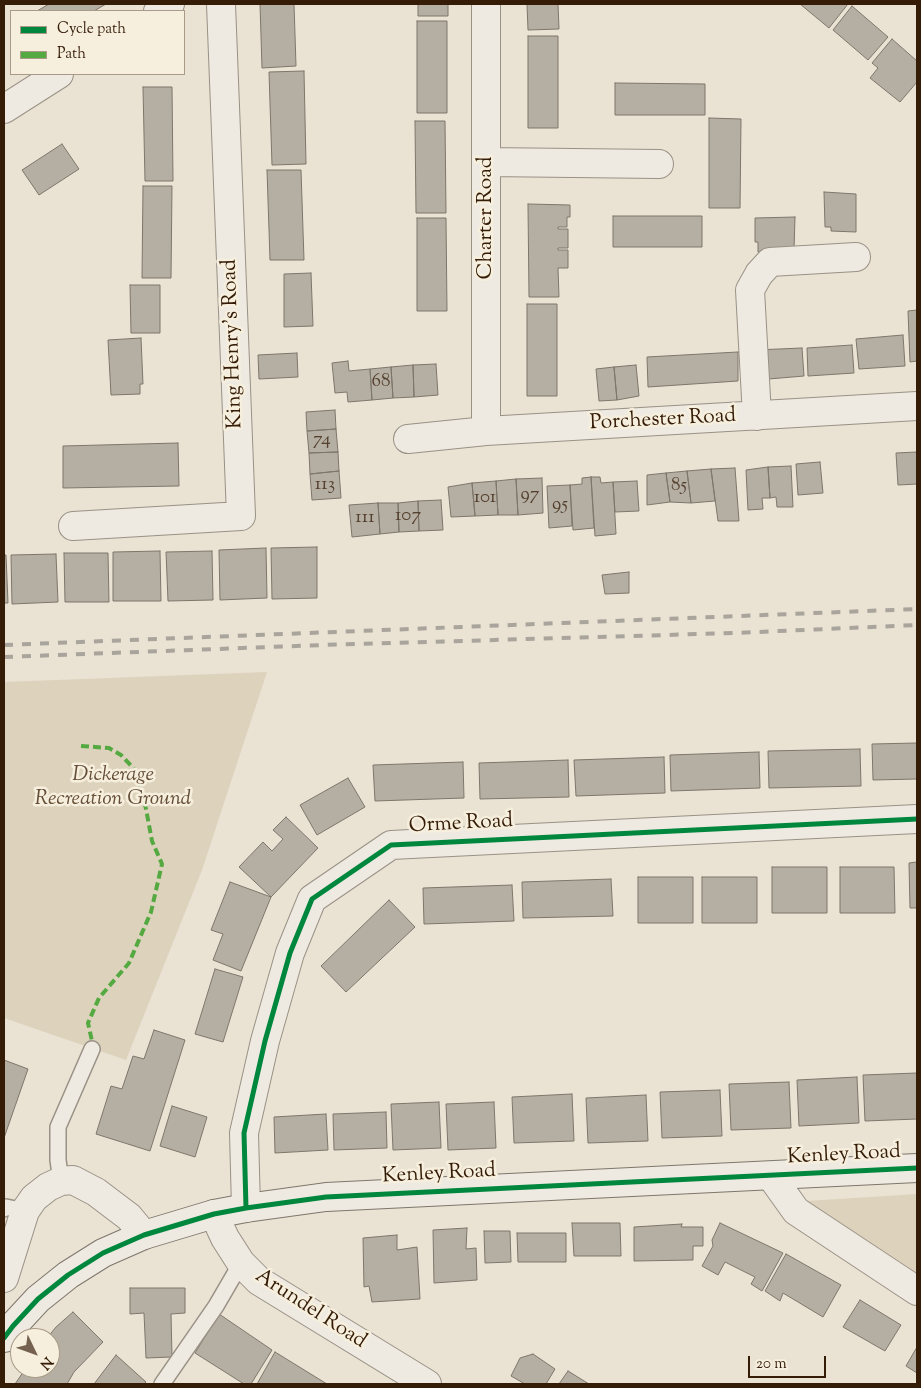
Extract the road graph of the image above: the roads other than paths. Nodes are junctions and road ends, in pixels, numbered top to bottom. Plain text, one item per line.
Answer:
1 (221, 4) edge
2 (486, 4) edge
3 (57, 75) edge
4 (4, 109) edge
5 (487, 162) junction
6 (658, 164) dead end
7 (856, 257) dead end
8 (917, 406) edge
9 (757, 416) junction
10 (486, 432) junction
11 (408, 439) dead end
12 (73, 526) dead end
13 (917, 819) edge
14 (92, 1048) dead end
15 (917, 1168) edge
16 (771, 1176) junction
17 (61, 1181) junction
18 (246, 1208) junction
19 (14, 1210) edge
20 (214, 1214) junction
21 (144, 1235) junction
22 (241, 1263) junction
23 (4, 1278) edge
24 (917, 1291) edge
25 (7, 1326) edge
26 (162, 1384) edge
27 (427, 1384) edge

1 - 12 street, King Henry's Road
2 - 5 street, Charter Road
3 - 4 street
5 - 6 street
5 - 10 street, Charter Road
7 - 9 street
8 - 9 street, Porchester Road
9 - 10 street, Porchester Road
10 - 11 street, Porchester Road
13 - 18 street, Orme Road
14 - 17 lane
15 - 16 street, Kenley Road
16 - 18 street, Kenley Road
16 - 24 street
17 - 19 street
17 - 21 street
18 - 20 street, Kenley Road
19 - 23 street
20 - 21 street, Kenley Road
20 - 22 street, Arundel Road
21 - 25 street, Kenley Road
22 - 26 lane
22 - 27 street, Arundel Road

